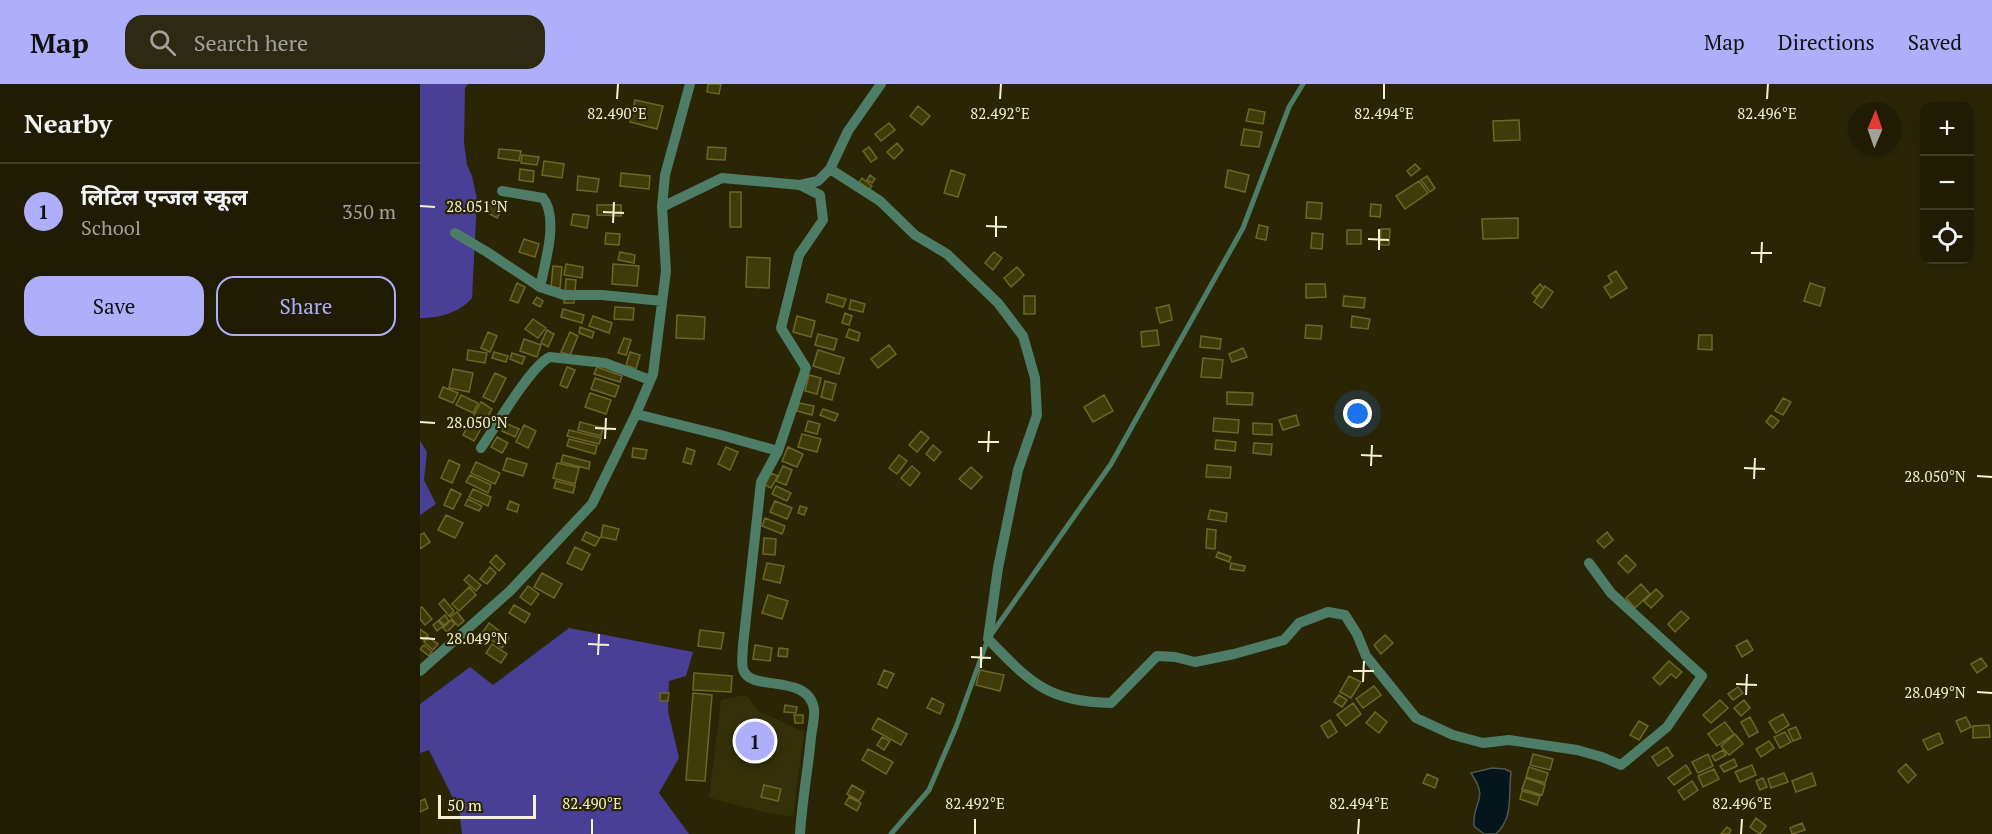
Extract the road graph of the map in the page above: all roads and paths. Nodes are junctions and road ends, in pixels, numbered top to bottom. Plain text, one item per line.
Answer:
1 (690, 84) edge
2 (881, 84) edge
3 (1303, 84) edge
4 (830, 169) junction
5 (800, 185) junction
6 (502, 191) dead end
7 (662, 207) junction
8 (455, 233) dead end
9 (540, 286) junction
10 (662, 301) junction
11 (650, 380) junction
12 (636, 414) junction
13 (481, 448) dead end
14 (778, 452) junction
15 (1589, 563) dead end
16 (988, 639) junction
17 (420, 671) edge
18 (800, 834) edge
19 (891, 834) edge

1 - 7 street
2 - 4 street
3 - 16 lane
4 - 5 street
4 - 16 street
5 - 7 street
5 - 14 street
6 - 9 street
7 - 10 street
8 - 9 street
9 - 10 street
10 - 11 street
11 - 12 street
11 - 13 street
12 - 14 street
12 - 17 street
14 - 18 street
15 - 16 street
16 - 19 lane

